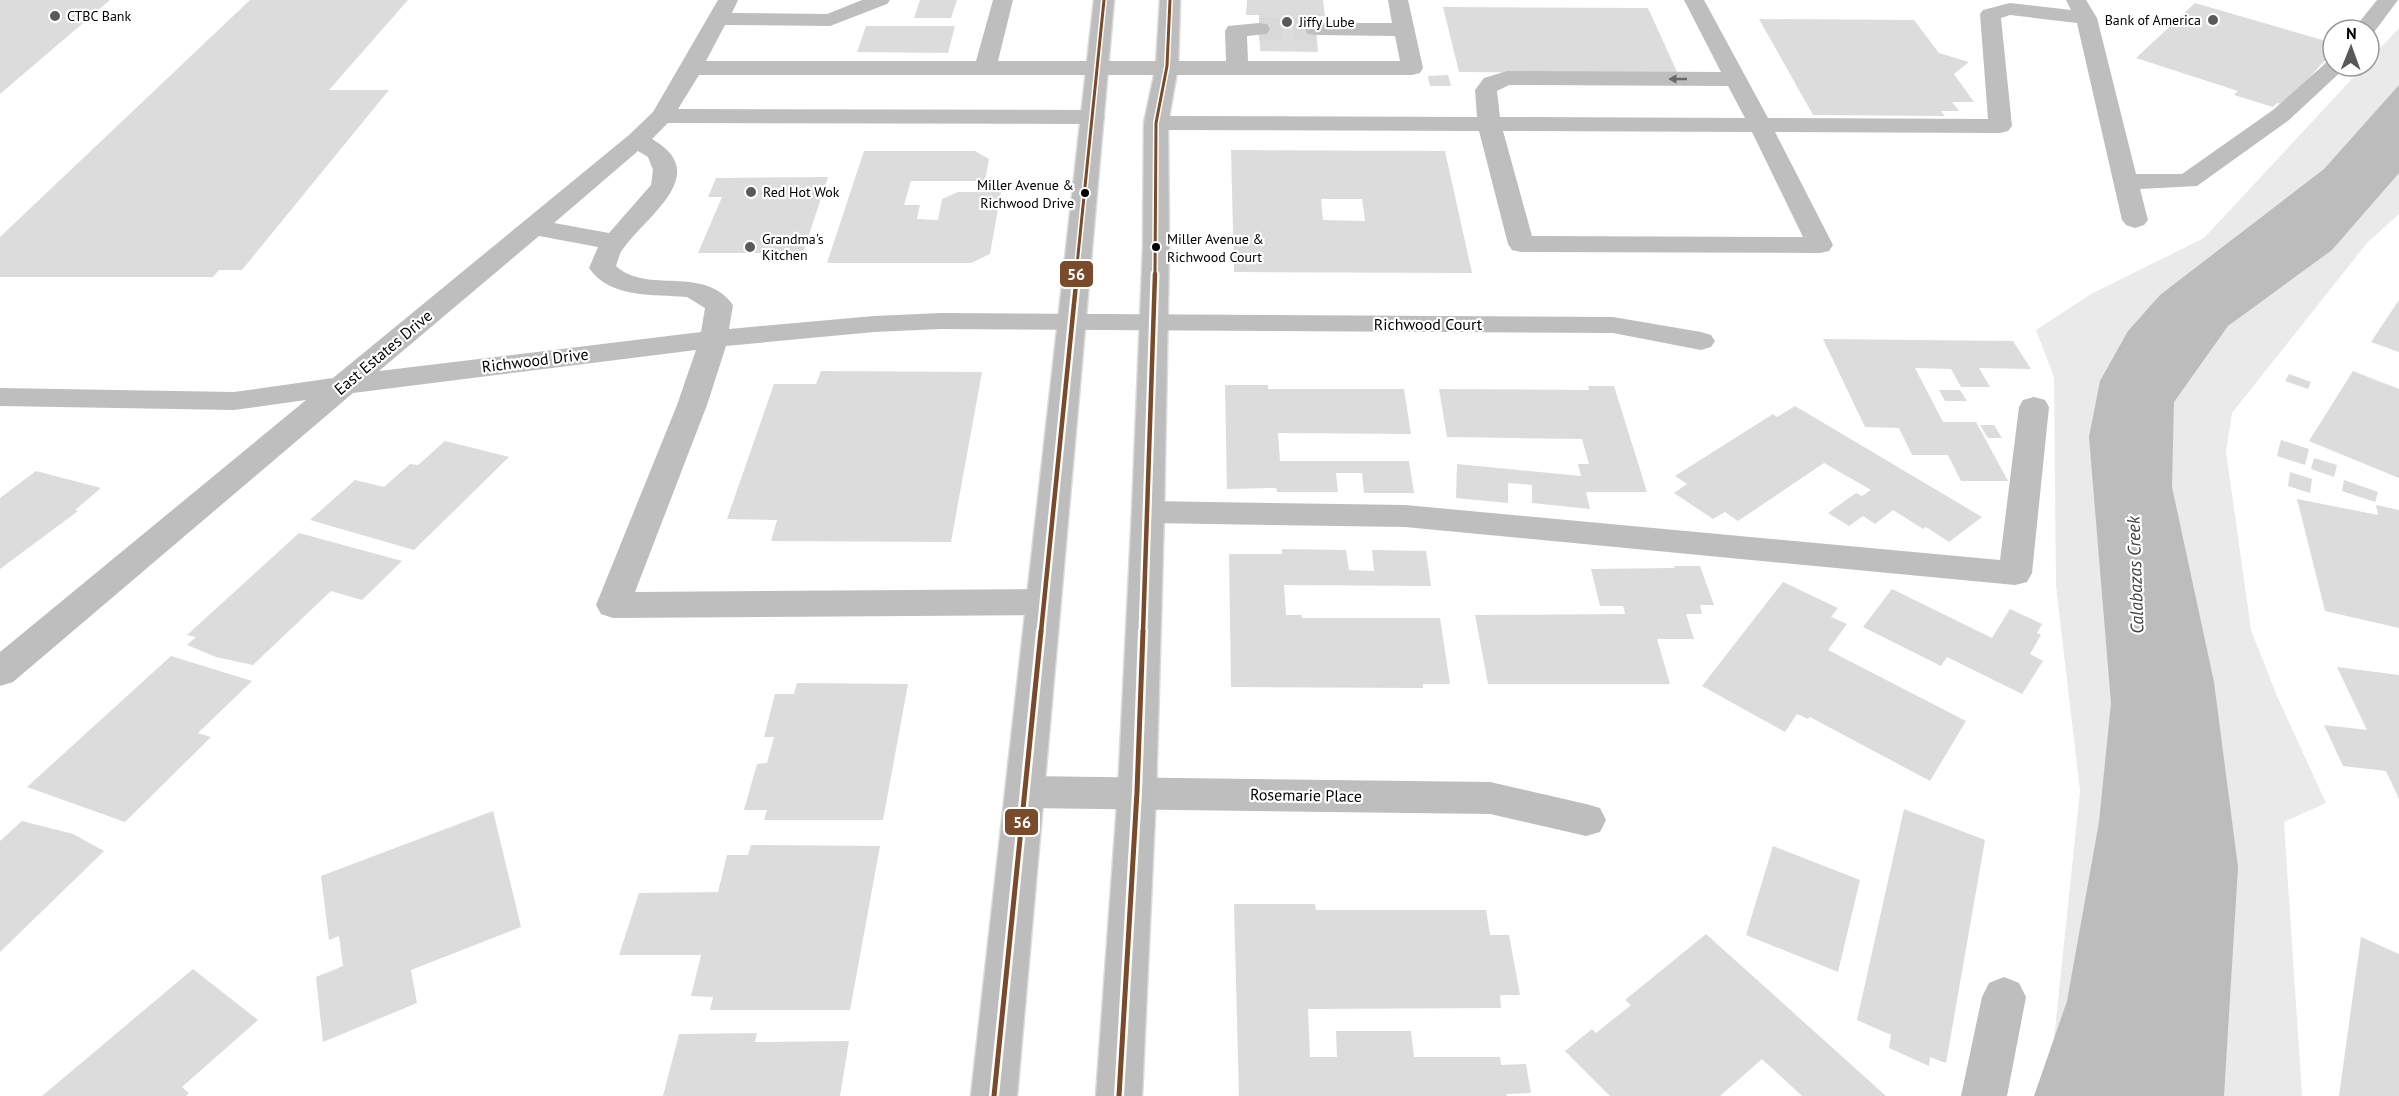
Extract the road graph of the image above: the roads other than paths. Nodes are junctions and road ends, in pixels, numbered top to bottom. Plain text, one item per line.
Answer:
1 (880, 0) edge
2 (1003, 0) edge
3 (1104, 0) edge
4 (1170, 0) edge
5 (1398, 0) edge
6 (1694, 0) edge
7 (2388, 0) edge
8 (2081, 9) edge
9 (723, 10) edge
10 (2374, 18) edge
11 (1259, 29) tunnel mouth
12 (1316, 29) tunnel mouth
13 (1404, 30) junction
14 (822, 44) junction
15 (1167, 66) junction
16 (985, 67) junction
17 (1098, 67) junction
18 (1237, 67) junction
19 (692, 68) junction
20 (2323, 78) edge
21 (1736, 79) junction
22 (662, 116) junction
23 (1093, 117) junction
24 (1156, 123) junction
25 (1489, 124) junction
26 (1761, 124) junction
27 (637, 140) junction
28 (2125, 182) junction
29 (2135, 220) dead end
30 (534, 226) junction
31 (615, 242) junction
32 (1071, 321) junction
33 (1154, 321) junction
34 (714, 339) junction
35 (1701, 342) dead end
36 (341, 387) junction
37 (0, 397) edge
38 (2034, 407) dead end
39 (1148, 512) junction
40 (1043, 602) junction
41 (0, 672) edge
42 (1024, 792) junction
43 (1137, 792) junction
44 (1586, 820) dead end
45 (2004, 997) dead end
46 (994, 1096) edge
47 (1119, 1096) edge
48 (1984, 1096) edge

1 - 14 street
2 - 16 street
3 - 17 main road
4 - 15 main road
5 - 13 street
6 - 21 street
7 - 10 street
8 - 26 street
8 - 28 street
9 - 14 street
9 - 19 street, East Estates Drive
11 - 18 street
12 - 13 street
13 - 18 street
14 - 16 street
14 - 19 street
15 - 17 street
15 - 18 street
15 - 24 main road
16 - 17 street
17 - 23 main road
19 - 22 street, East Estates Drive
20 - 28 street
21 -> 25 street
21 - 26 street
22 - 23 street
22 - 27 street, East Estates Drive
23 - 32 main road
24 - 25 street
24 - 33 main road
25 - 26 street
25 - 26 street
27 - 30 street, East Estates Drive
27 - 31 street
28 - 29 street
30 - 31 street
30 - 36 street, East Estates Drive
31 - 34 street
32 - 33 street, Richwood Court
32 - 34 street, Richwood Drive
32 - 40 main road
33 - 35 street, Richwood Court
33 - 39 main road
34 - 36 street, Richwood Drive
34 - 40 street
36 - 37 street, Richwood Drive
36 - 41 street, East Estates Drive
38 - 39 street
39 - 43 main road
40 - 42 main road
42 - 43 street, Rosemarie Place
42 - 46 main road
43 - 44 street, Rosemarie Place
43 - 47 main road
45 - 48 street

